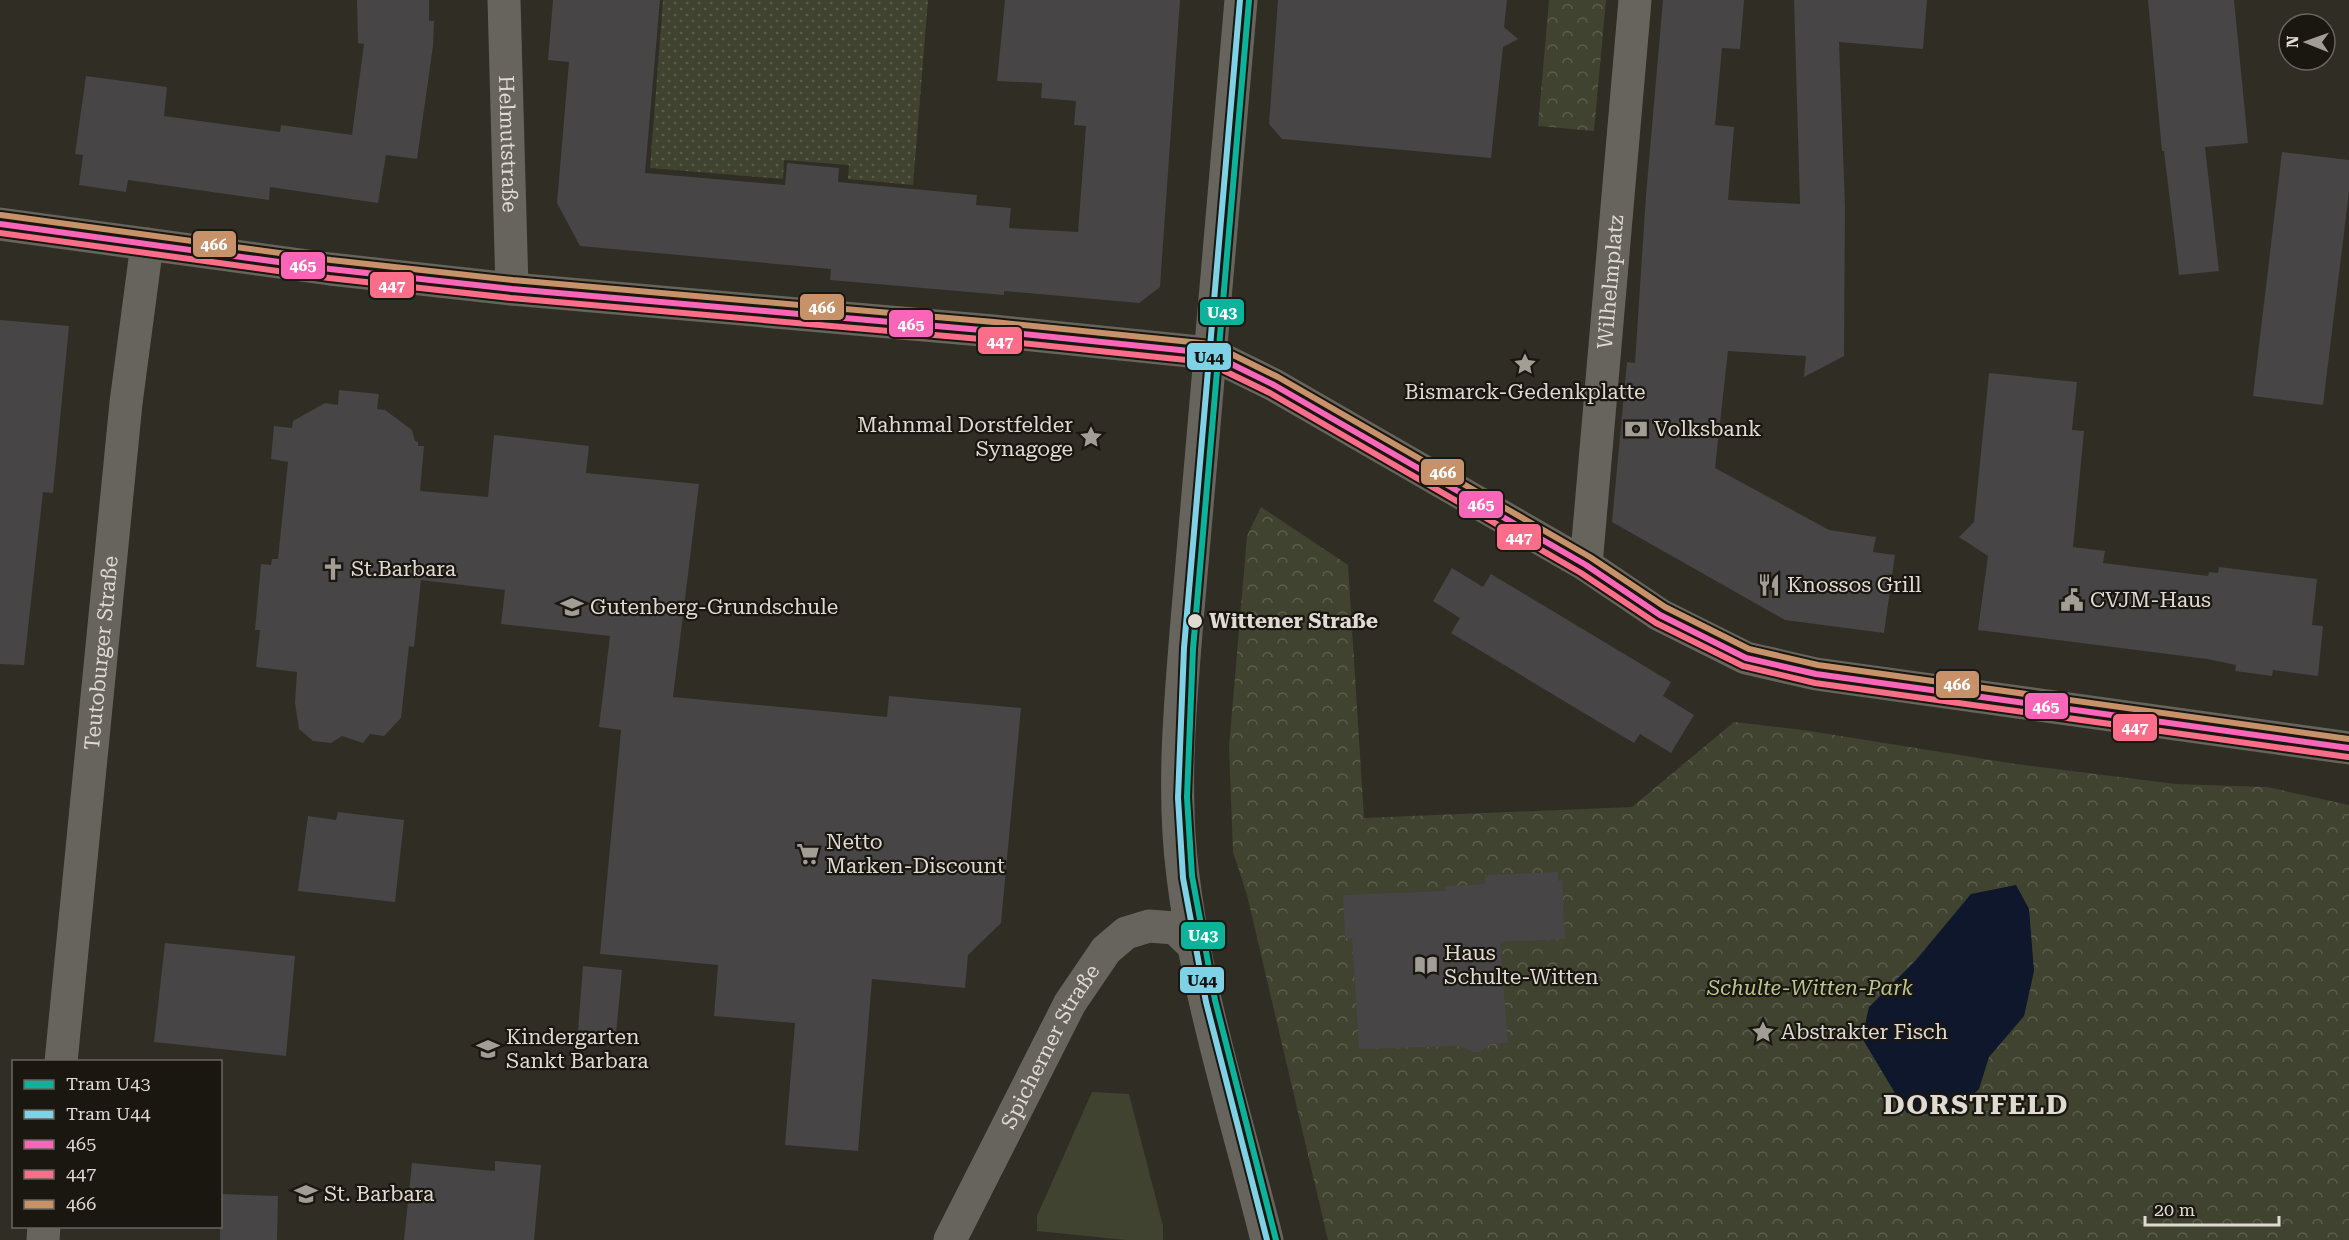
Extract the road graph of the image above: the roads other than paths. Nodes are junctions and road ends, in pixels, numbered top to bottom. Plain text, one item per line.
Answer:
1 (504, 0) edge
2 (1241, 0) edge
3 (1635, 0) edge
4 (0, 224) edge
5 (147, 244) junction
6 (512, 289) junction
7 (1209, 353) junction
8 (1586, 565) junction
9 (2349, 748) edge
10 (1196, 948) junction
11 (61, 1060) edge
12 (950, 1240) edge
13 (1267, 1240) edge

1 - 6 street, Helmutstraße
2 - 7 street
3 - 8 street, Wilhelmplatz
4 - 5 main road
5 - 6 main road
5 - 11 street, Teutoburger Straße
6 - 7 main road
7 - 8 main road
7 - 10 street
8 - 9 main road
10 - 12 street, Spicherner Straße
10 - 13 street

